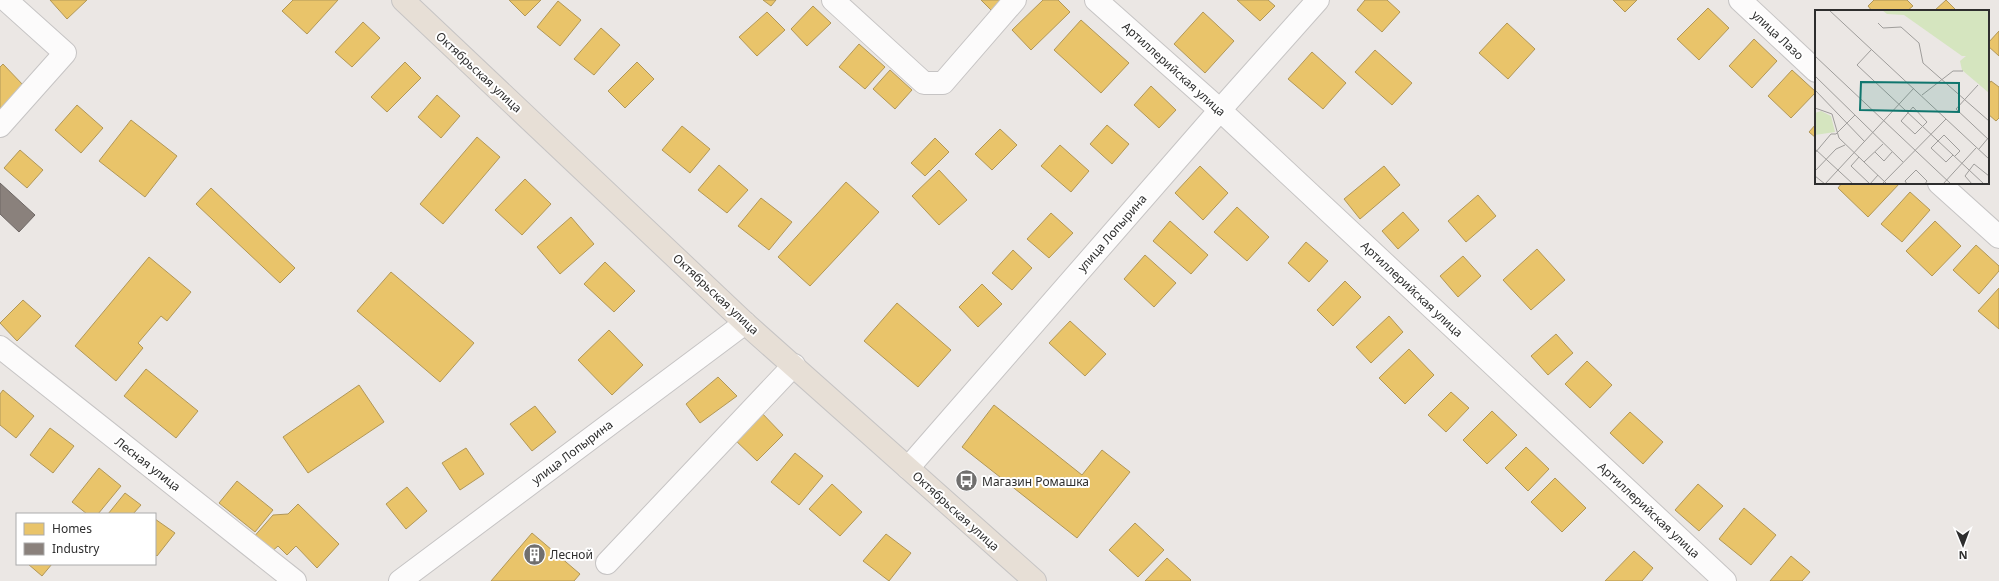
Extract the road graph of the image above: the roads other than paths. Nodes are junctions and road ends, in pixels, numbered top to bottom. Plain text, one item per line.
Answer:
1 (6, 0) edge
2 (402, 0) edge
3 (833, 0) edge
4 (1015, 0) edge
5 (1096, 0) edge
6 (1318, 0) edge
7 (1740, 0) edge
8 (1815, 70) edge
9 (1220, 110) junction
10 (0, 126) edge
11 (1940, 184) edge
12 (1999, 237) edge
13 (745, 323) junction
14 (0, 347) edge
15 (794, 365) junction
16 (908, 468) junction
17 (607, 563) dead end
18 (295, 581) edge
19 (400, 581) edge
20 (1035, 581) edge
21 (1725, 581) edge

1 - 10 street
2 - 13 main road, Октябрьская улица
3 - 4 street
5 - 9 street, Артиллерийская улица
6 - 9 street, улица Лопырина
7 - 8 street, улица Лазо
9 - 16 street, улица Лопырина
9 - 21 street, Артиллерийская улица
11 - 12 street
13 - 15 main road, Октябрьская улица
13 - 19 street, улица Лопырина
14 - 18 street, Лесная улица
15 - 16 main road, Октябрьская улица
15 - 17 street
16 - 20 main road, Октябрьская улица

